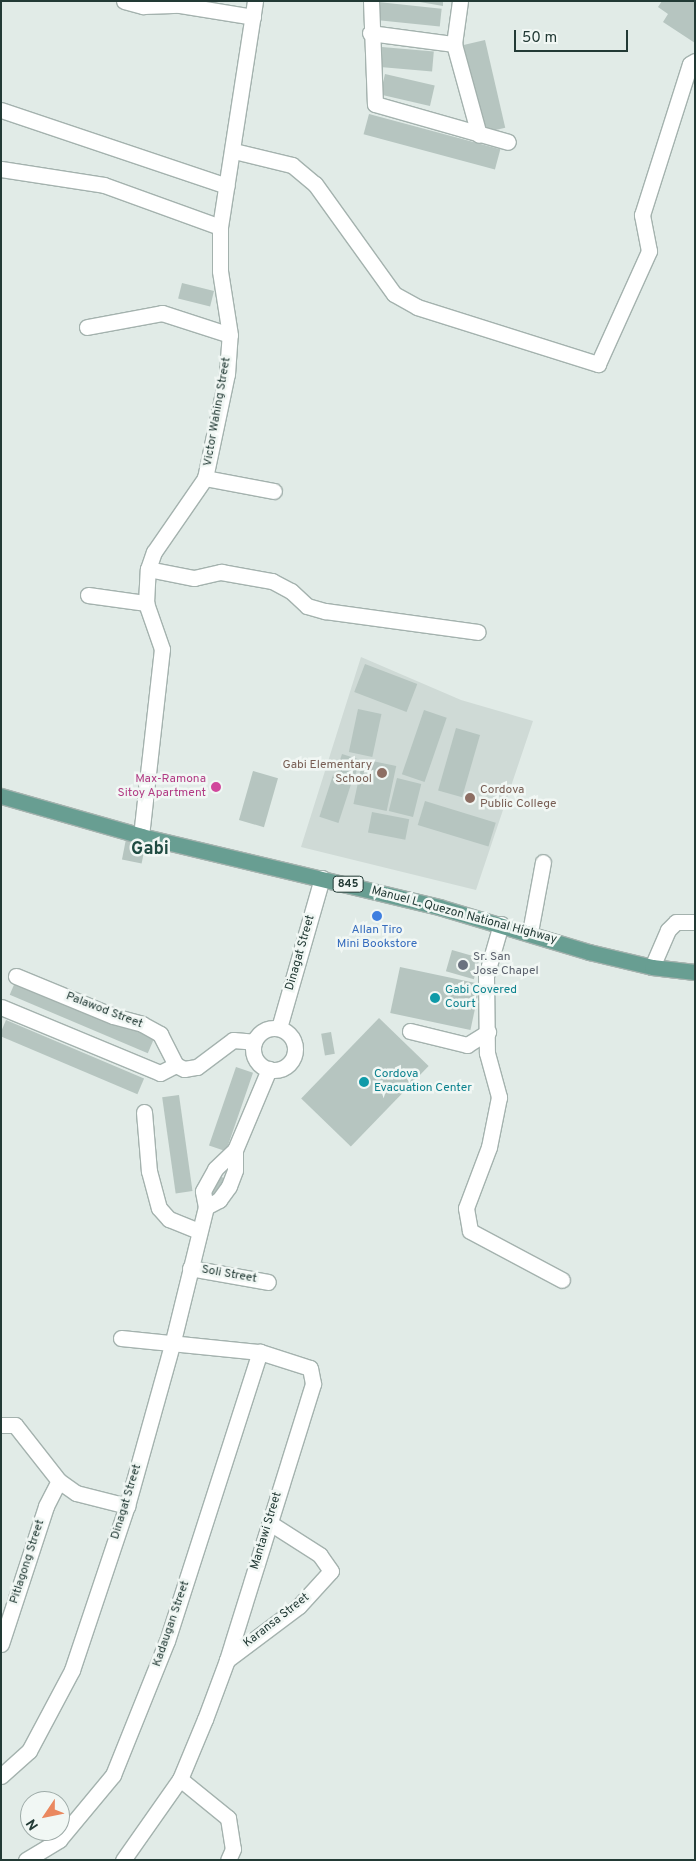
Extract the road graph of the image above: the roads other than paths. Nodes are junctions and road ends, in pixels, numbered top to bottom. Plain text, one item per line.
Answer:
1 (124, 1) edge
2 (255, 1) edge
3 (371, 1) edge
4 (460, 1) edge
5 (253, 17) junction
6 (370, 33) junction
7 (454, 44) junction
8 (695, 61) edge
9 (1, 110) edge
10 (479, 135) junction
11 (508, 142) dead end
12 (234, 151) junction
13 (1, 169) edge
14 (227, 186) junction
15 (220, 227) junction
16 (87, 327) dead end
17 (230, 335) junction
18 (205, 478) junction
19 (274, 491) dead end
20 (148, 569) junction
21 (88, 595) dead end
22 (146, 603) junction
23 (478, 632) dead end
24 (1, 796) edge
25 (141, 836) junction
26 (543, 862) dead end
27 (322, 878) junction
28 (695, 922) edge
29 (501, 924) junction
30 (530, 932) junction
31 (652, 966) junction
32 (695, 972) edge
33 (16, 976) dead end
34 (1, 1007) edge
35 (279, 1028) junction
36 (410, 1031) dead end
37 (488, 1032) junction
38 (254, 1042) junction
39 (176, 1065) junction
40 (270, 1069) junction
41 (144, 1112) dead end
42 (235, 1150) junction
43 (206, 1208) junction
44 (199, 1231) junction
45 (190, 1268) junction
46 (562, 1280) dead end
47 (268, 1282) dead end
48 (121, 1338) dead end
49 (173, 1341) junction
50 (260, 1352) junction
51 (2, 1425) edge
52 (58, 1481) junction
53 (126, 1506) junction
54 (270, 1523) junction
55 (1, 1644) edge
56 (227, 1660) junction
57 (1, 1776) edge
58 (180, 1779) junction
59 (125, 1859) edge
60 (26, 1860) edge
61 (228, 1860) edge

1 - 5 street
2 - 5 street, Victor Wahing Street
3 - 6 street
4 - 7 street
5 - 12 street, Victor Wahing Street
6 - 7 street
6 - 10 street
7 - 10 street
8 - 12 street
9 - 14 street
10 - 11 street
12 - 14 street, Victor Wahing Street
13 - 15 street
14 - 15 street, Victor Wahing Street
15 - 17 street, Victor Wahing Street
16 - 17 street
17 - 18 street, Victor Wahing Street
18 - 19 street
18 - 20 street, Victor Wahing Street
20 - 22 street, Victor Wahing Street
20 - 23 street
21 - 22 street
22 - 25 street, Victor Wahing Street
24 - 25 main road, Manuel L. Quezon National Highway / 845
25 - 27 main road, Manuel L. Quezon National Highway / 845
26 - 30 street
27 - 29 main road, Manuel L. Quezon National Highway / 845
27 - 35 street, Dinagat Street
28 - 31 street
29 - 30 main road, Manuel L. Quezon National Highway / 845
29 - 37 street
30 - 31 main road, Manuel L. Quezon National Highway / 845
31 - 32 main road, Manuel L. Quezon National Highway / 845
33 - 39 street, Palawod Street
34 - 39 street
35 - 38 street
35 - 40 street
36 - 37 street
37 - 46 street
38 - 39 street
38 - 40 street
40 - 42 street, Dinagat Street
41 - 44 street
42 - 43 street, Dinagat Street
42 - 43 street, Dinagat Street
43 - 44 street, Dinagat Street
44 - 45 street, Dinagat Street
45 - 47 street, Soli Street
45 - 49 street, Dinagat Street
48 - 49 street, Mantawi Street
49 - 50 street, Mantawi Street
49 - 53 street, Dinagat Street
50 - 54 street, Mantawi Street
50 - 60 street, Kadaugan Street
51 - 52 street
52 - 53 street
52 - 55 street, Pitlagong Street
53 - 57 street, Dinagat Street
54 - 56 street, Mantawi Street
54 - 56 street, Karansa Street
56 - 58 street, Mantawi Street
58 - 59 street, Mantawi Street
58 - 61 street

